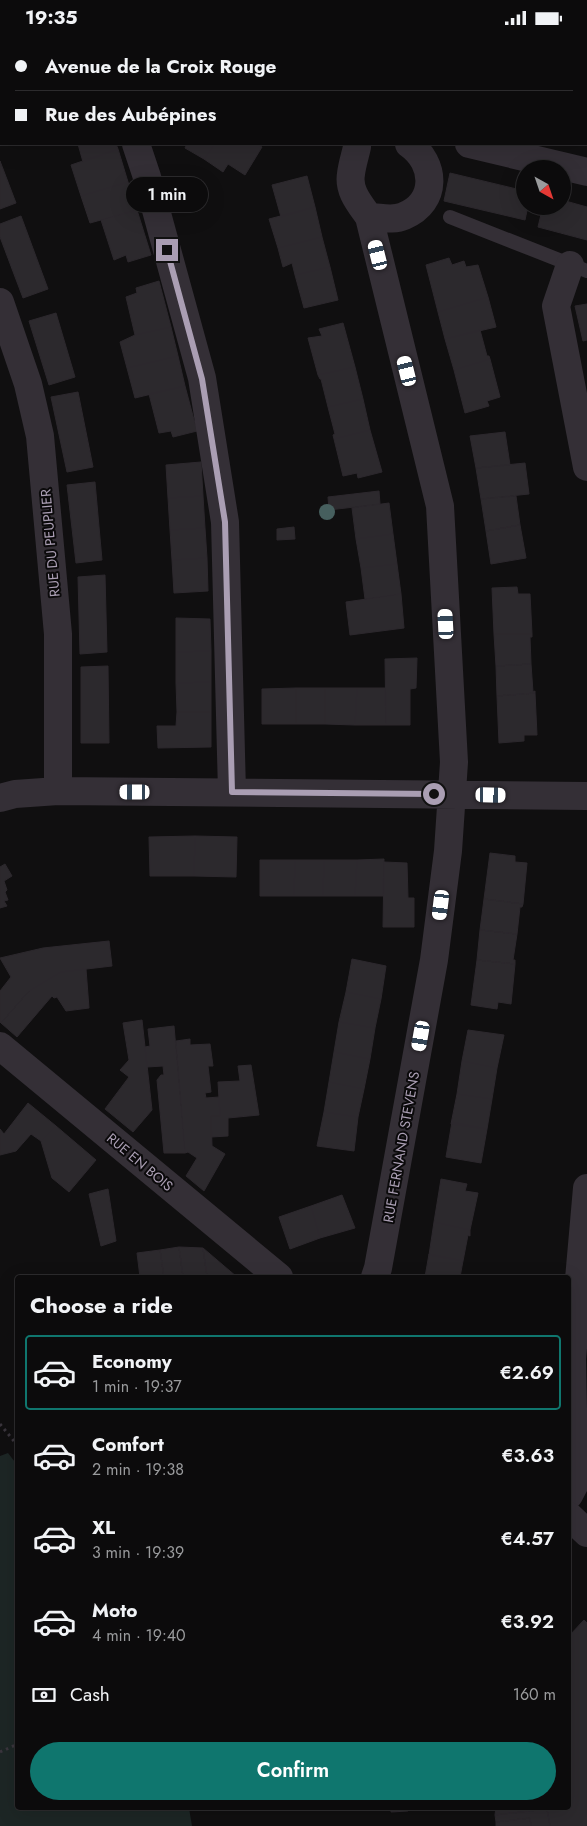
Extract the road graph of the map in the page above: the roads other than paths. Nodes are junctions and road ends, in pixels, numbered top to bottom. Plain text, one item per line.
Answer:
1 (136, 145) edge
2 (359, 145) edge
3 (410, 145) edge
4 (474, 145) edge
5 (587, 172) edge
6 (369, 217) junction
7 (450, 217) dead end
8 (579, 268) edge
9 (0, 302) edge
10 (587, 467) edge
11 (58, 791) junction
12 (232, 792) junction
13 (452, 794) junction
14 (587, 796) edge
15 (0, 798) edge
16 (0, 1046) edge
17 (587, 1188) edge
18 (277, 1275) edge
19 (376, 1275) edge
20 (571, 1491) edge
21 (571, 1519) edge
22 (587, 1533) edge

1 - 12 street
2 - 6 street
3 - 6 street
4 - 5 street
6 - 13 street, RUE FERNAND STEVENS
7 - 8 lane
8 - 10 street
9 - 11 street, RUE DU PEUPLIER
11 - 12 street
11 - 15 street
12 - 13 street
13 - 14 street
13 - 19 street, RUE FERNAND STEVENS
16 - 18 street, RUE EN BOIS
17 - 20 street
21 - 22 street

